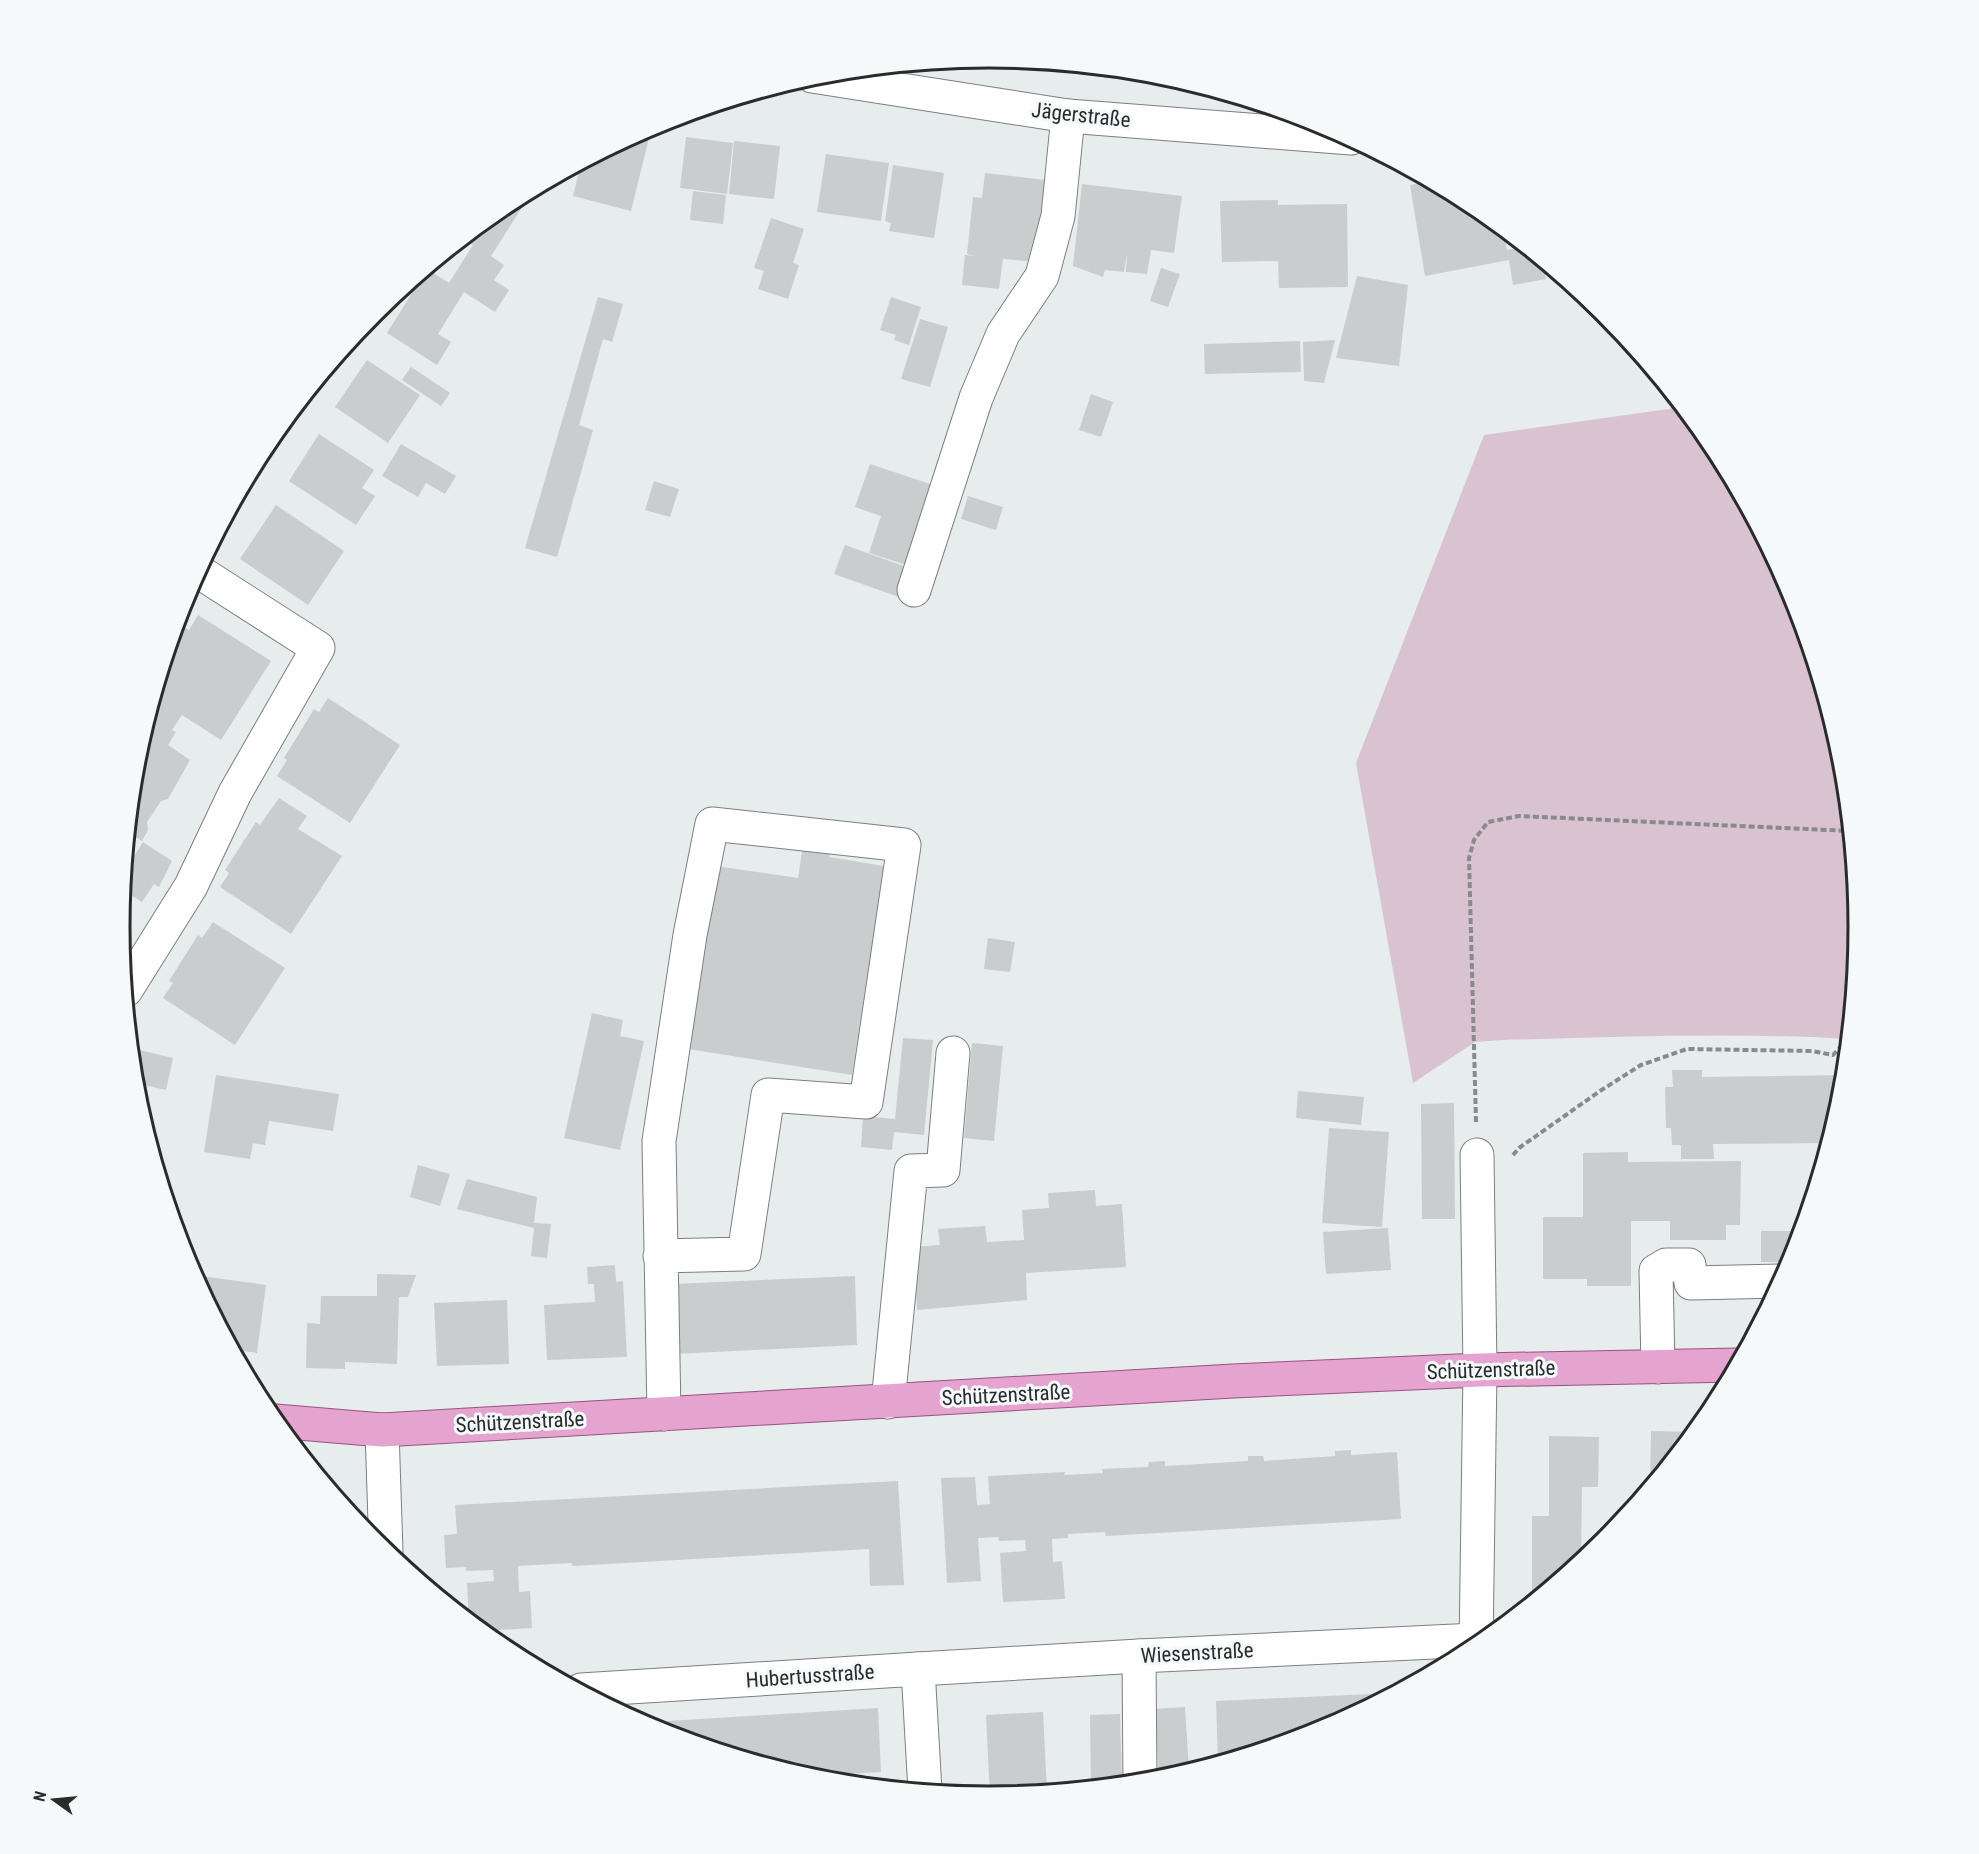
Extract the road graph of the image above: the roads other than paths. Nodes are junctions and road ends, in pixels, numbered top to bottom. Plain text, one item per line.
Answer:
1 (842, 81) edge
2 (1068, 116) junction
3 (1325, 136) edge
4 (206, 575) edge
5 (914, 590) dead end
6 (132, 981) edge
7 (953, 1053) dead end
8 (1477, 1155) road end
9 (660, 1256) junction
10 (1772, 1281) edge
11 (1729, 1365) edge
12 (1658, 1367) junction
13 (1480, 1370) junction
14 (888, 1402) junction
15 (664, 1414) junction
16 (288, 1422) edge
17 (382, 1430) junction
18 (386, 1538) edge
19 (1476, 1635) edge
20 (1463, 1644) edge
21 (1139, 1656) junction
22 (918, 1670) junction
23 (593, 1689) edge
24 (1140, 1773) edge
25 (925, 1784) edge

1 - 2 street, Jägerstraße
2 - 3 street, Jägerstraße
2 - 5 street
4 - 6 street
7 - 14 street
8 - 13 street, Wiesenstraße
9 - 9 street
9 - 15 street
10 - 12 street
11 - 12 main road, Schützenstraße
12 - 13 main road, Schützenstraße
13 - 14 main road, Schützenstraße
13 - 19 street, Wiesenstraße
14 - 15 main road, Schützenstraße
15 - 17 main road, Schützenstraße
16 - 17 main road, Schützenstraße
17 - 18 street
20 - 21 street, Wiesenstraße
21 - 22 street, Wiesenstraße
21 - 24 street
22 - 23 street, Hubertusstraße
22 - 25 street

